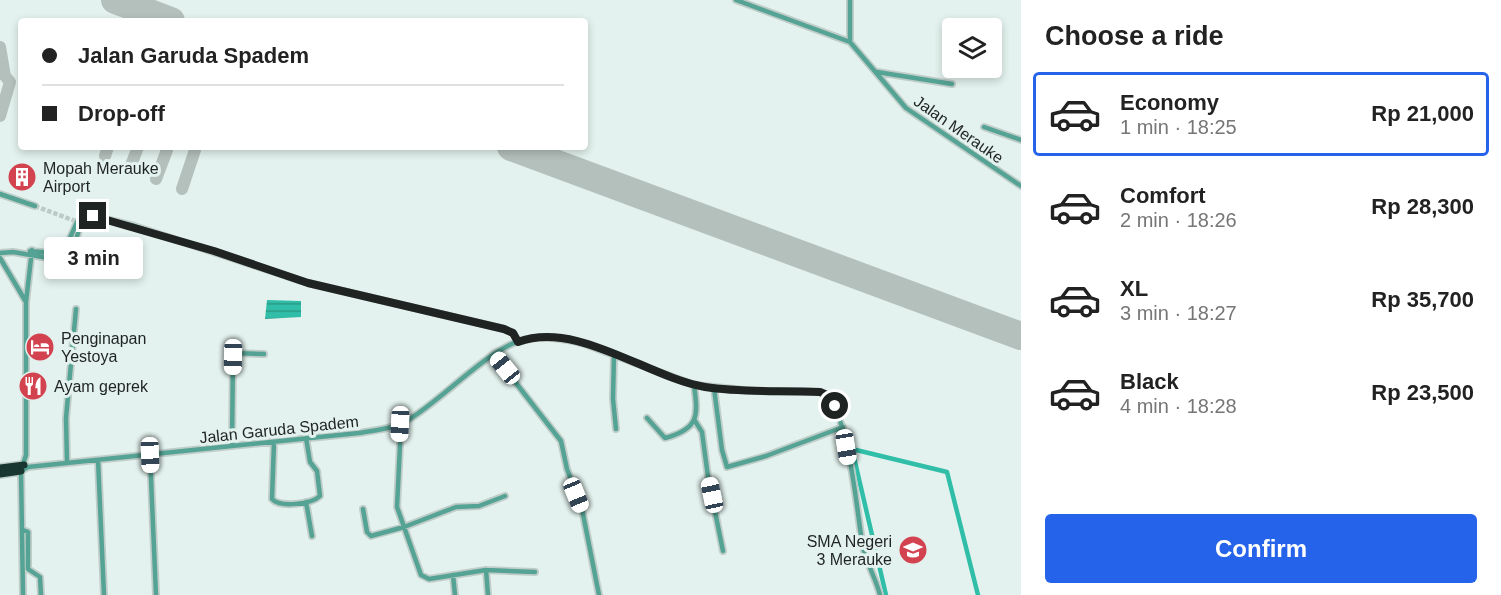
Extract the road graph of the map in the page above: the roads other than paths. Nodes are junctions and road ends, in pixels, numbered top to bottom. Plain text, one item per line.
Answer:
1 (736, 0) edge
2 (850, 0) edge
3 (850, 42) junction
4 (877, 72) junction
5 (952, 84) dead end
6 (984, 127) dead end
7 (1021, 140) edge
8 (1021, 186) edge
9 (0, 194) edge
10 (35, 206) tunnel mouth
11 (0, 253) edge
12 (32, 253) junction
13 (0, 258) edge
14 (26, 302) junction
15 (76, 309) dead end
16 (518, 342) junction
17 (264, 354) dead end
18 (614, 354) junction
19 (495, 356) junction
20 (694, 385) junction
21 (714, 388) junction
22 (647, 418) dead end
23 (695, 421) junction
24 (400, 424) junction
25 (843, 427) junction
26 (616, 429) dead end
27 (306, 438) junction
28 (274, 442) junction
29 (232, 446) junction
30 (150, 455) junction
31 (98, 460) junction
32 (67, 463) junction
33 (0, 468) edge
34 (24, 468) junction
35 (0, 474) edge
36 (505, 496) dead end
37 (306, 502) junction
38 (363, 509) dead end
39 (404, 527) junction
40 (23, 530) junction
41 (312, 536) dead end
42 (723, 551) dead end
43 (486, 570) junction
44 (535, 572) dead end
45 (453, 575) junction
46 (23, 595) edge
47 (41, 595) edge
48 (104, 595) edge
49 (156, 595) edge
50 (454, 595) edge
51 (488, 595) edge
52 (599, 595) edge
53 (880, 595) edge

1 - 3 street, Jalan Merauke
2 - 3 street
3 - 4 street, Jalan Merauke
4 - 5 street
4 - 8 street, Jalan Merauke
6 - 7 street
9 - 10 street
11 - 12 street
12 - 14 street
12 - 16 street
13 - 14 street
14 - 34 street
15 - 32 street
16 - 18 street, Jalan Garuda Spadem
16 - 19 street, Jalan Garuda Spadem
17 - 29 street
18 - 20 street, Jalan Garuda Spadem
18 - 26 street
19 - 24 street, Jalan Garuda Spadem
19 - 52 street
20 - 21 street, Jalan Garuda Spadem
20 - 23 street
21 - 25 street, Jalan Garuda Spadem
21 - 25 street
22 - 23 street
23 - 42 street
24 - 27 street, Jalan Garuda Spadem
24 - 39 street
25 - 53 street, Jalan Garuda Spadem
27 - 28 street, Jalan Garuda Spadem
27 - 37 street
28 - 29 street, Jalan Garuda Spadem
28 - 37 street
29 - 30 street, Jalan Garuda Spadem
30 - 31 street, Jalan Garuda Spadem
30 - 49 street
31 - 32 street, Jalan Garuda Spadem
31 - 48 street
32 - 34 street, Jalan Garuda Spadem
33 - 34 highway
34 - 35 highway
34 - 40 street
36 - 39 street
37 - 41 street
38 - 39 street
39 - 45 street
40 - 46 street
40 - 47 street
43 - 44 street
43 - 45 street
43 - 51 street
45 - 50 street

